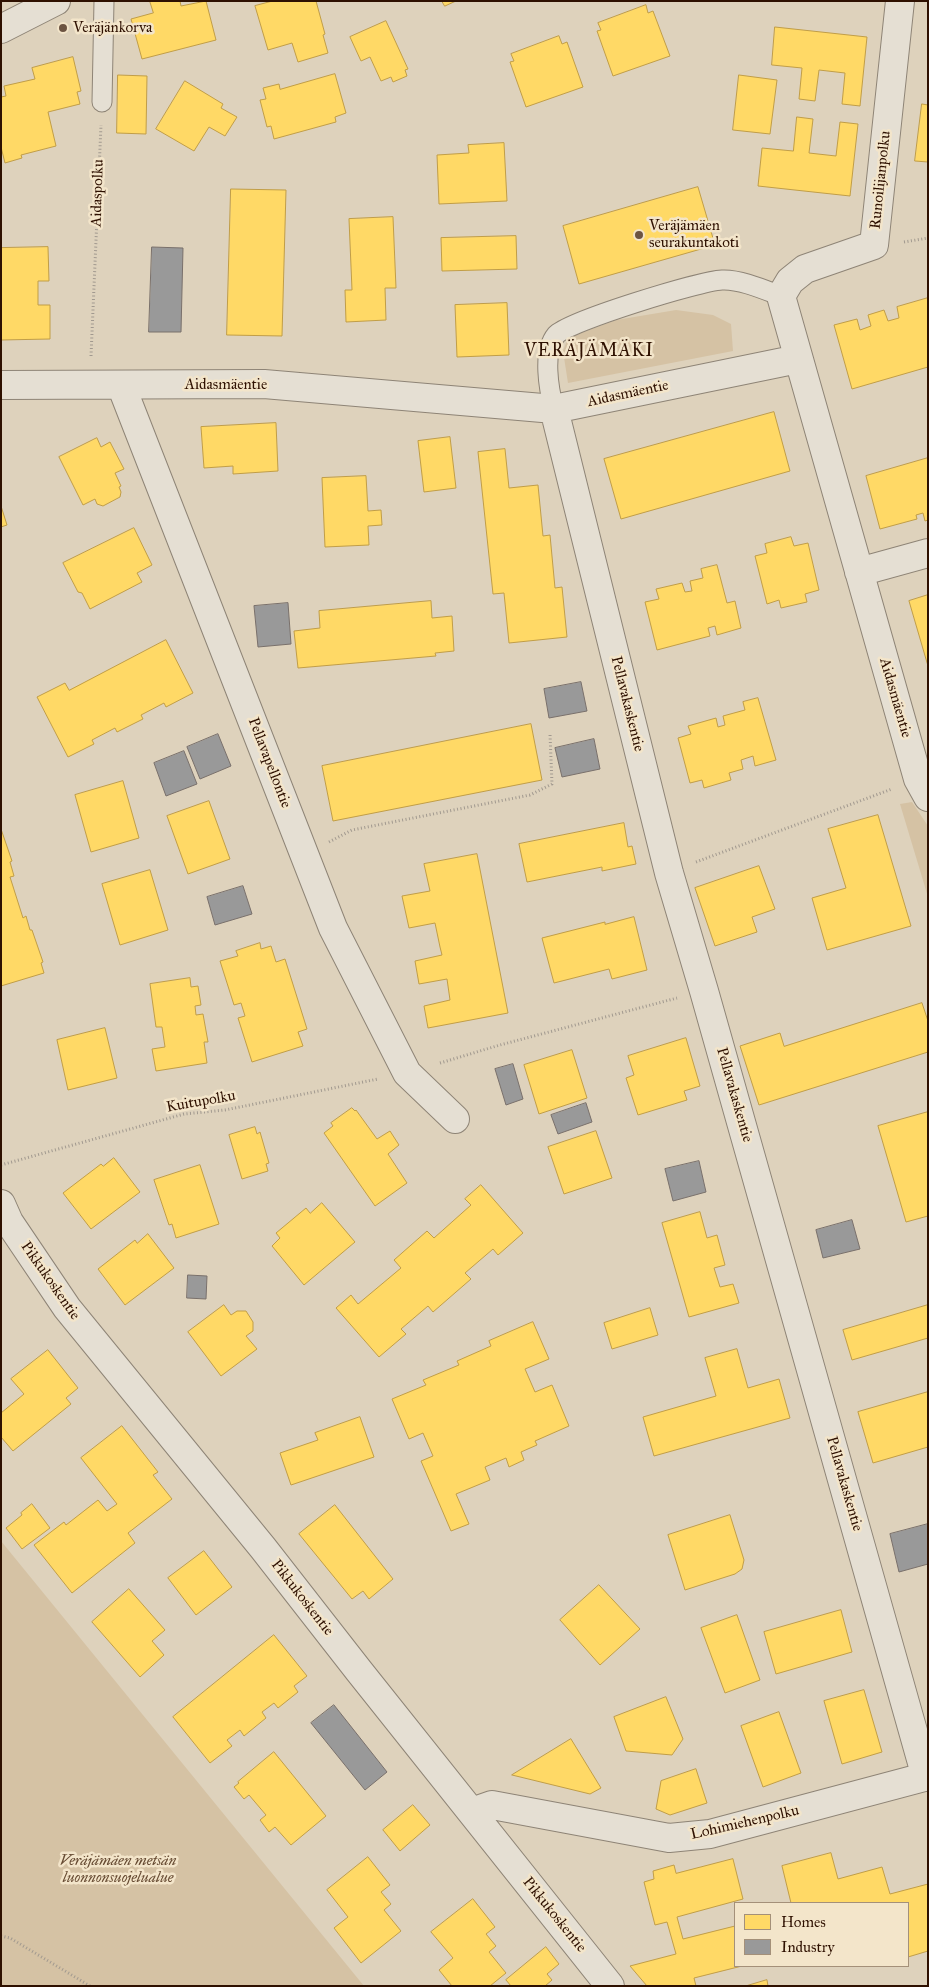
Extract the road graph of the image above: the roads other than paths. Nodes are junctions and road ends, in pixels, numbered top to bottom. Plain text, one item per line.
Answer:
1 (56, 1) edge
2 (104, 1) edge
3 (900, 1) edge
4 (1, 29) edge
5 (102, 102) road end
6 (781, 296) junction
7 (798, 360) junction
8 (1, 385) edge
9 (121, 385) junction
10 (554, 409) junction
11 (928, 553) edge
12 (859, 572) junction
13 (923, 788) edge
14 (455, 1119) dead end
15 (1, 1204) edge
16 (927, 1776) edge
17 (472, 1812) junction
18 (610, 1986) edge

1 - 4 street
2 - 5 lane
3 - 6 street, Runoilijanpolku
6 - 7 street
6 - 10 lane
7 - 10 street, Aidasmäentie
7 - 12 street, Aidasmäentie
8 - 9 street, Aidasmäentie
9 - 10 street, Aidasmäentie
9 - 14 street, Pellavapellontie
10 - 16 street, Pellavakaskentie
11 - 12 street
12 - 13 street, Aidasmäentie
15 - 17 street, Pikkukoskentie
16 - 17 street, Lohimiehenpolku
17 - 18 street, Pikkukoskentie

